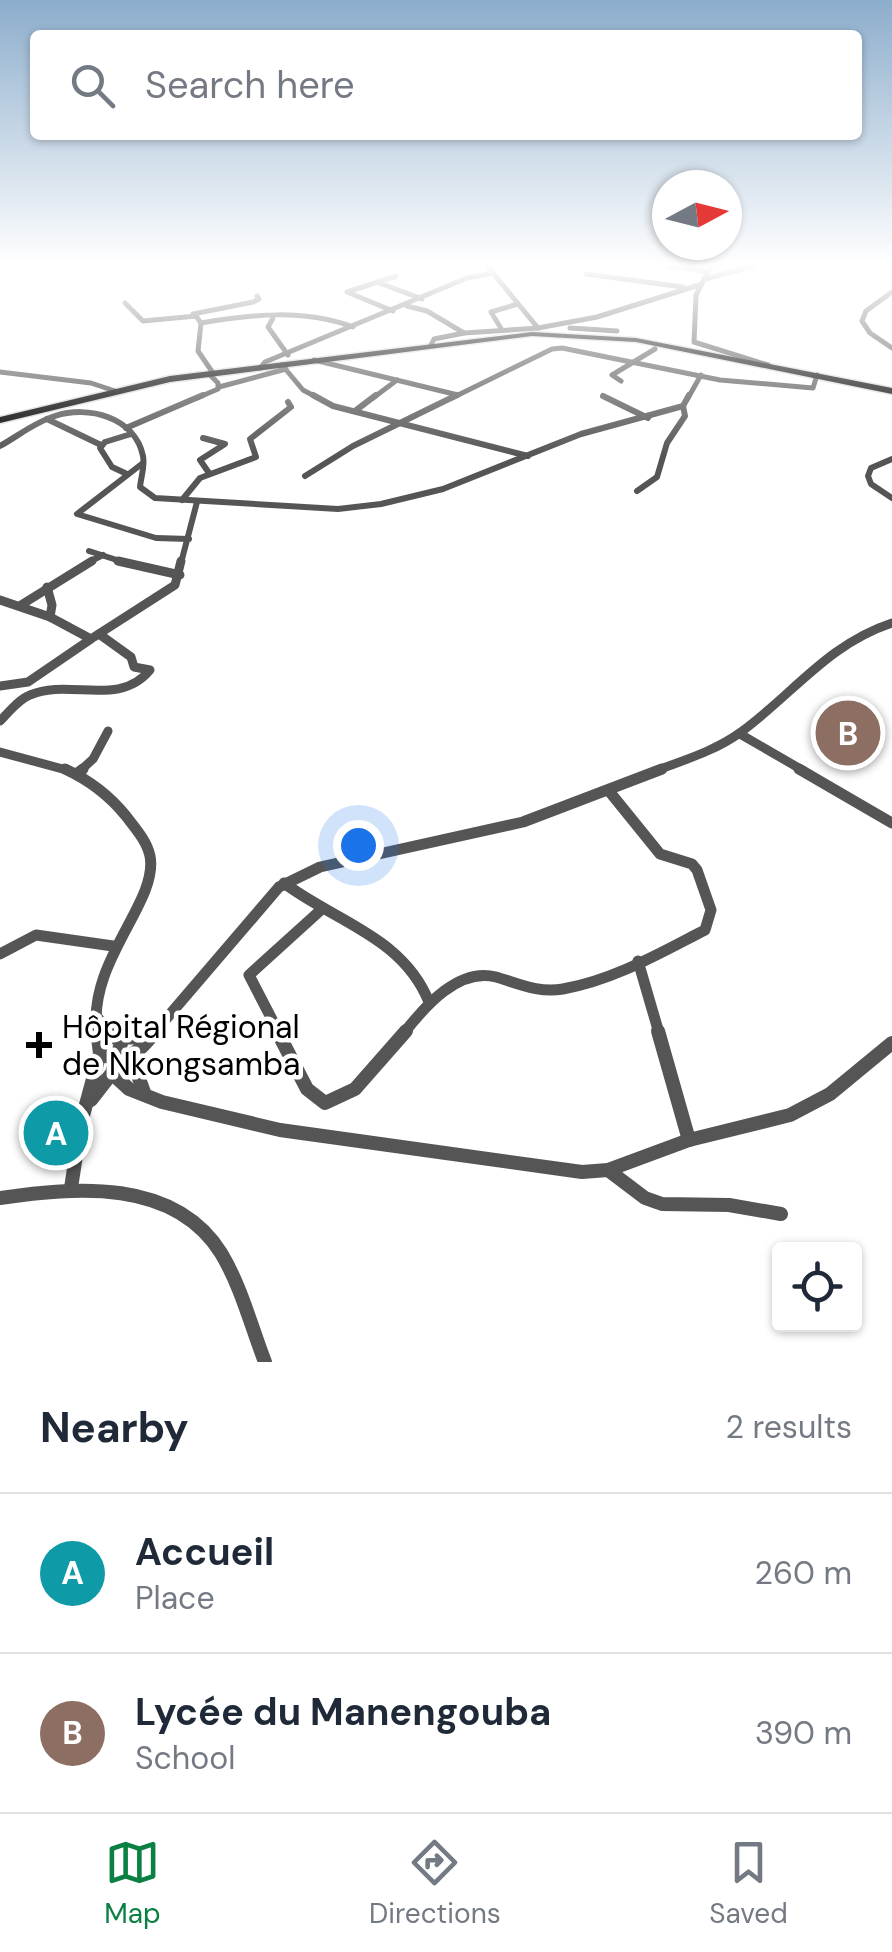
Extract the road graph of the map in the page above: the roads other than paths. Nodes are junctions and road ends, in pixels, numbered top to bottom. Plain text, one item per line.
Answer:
1 (200, 330) edge
2 (270, 330) edge
3 (348, 330) edge
4 (458, 330) edge
5 (502, 330) joint
6 (510, 330) edge
7 (600, 330) edge
8 (695, 330) edge
9 (870, 330) edge
10 (617, 331) dead end
11 (464, 333) junction
12 (431, 345) junction
13 (892, 345) edge
14 (656, 348) dead end
15 (288, 355) junction
16 (314, 360) junction
17 (634, 362) junction
18 (768, 365) junction
19 (284, 367) junction
20 (260, 368) junction
21 (0, 372) edge
22 (211, 374) junction
23 (817, 375) junction
24 (702, 376) junction
25 (397, 380) junction
26 (622, 381) dead end
27 (219, 387) junction
28 (892, 390) edge
29 (115, 392) junction
30 (458, 395) junction
31 (603, 396) dead end
32 (85, 398) junction
33 (288, 402) dead end
34 (684, 406) junction
35 (40, 410) junction
36 (88, 411) junction
37 (356, 411) junction
38 (51, 417) junction
39 (648, 418) junction
40 (0, 420) edge
41 (403, 424) junction
42 (129, 431) junction
43 (203, 438) dead end
44 (101, 445) junction
45 (0, 446) edge
46 (528, 456) junction
47 (892, 459) edge
48 (143, 463) junction
49 (209, 473) junction
50 (126, 474) junction
51 (305, 476) dead end
52 (636, 491) dead end
53 (892, 498) edge
54 (182, 500) junction
55 (198, 502) junction
56 (223, 504) junction
57 (194, 516) junction
58 (188, 540) junction
59 (89, 551) dead end
60 (103, 556) junction
61 (180, 575) junction
62 (47, 587) junction
63 (0, 600) edge
64 (21, 606) junction
65 (50, 616) junction
66 (892, 623) edge
67 (95, 637) junction
68 (0, 686) edge
69 (0, 721) edge
70 (108, 730) dead end
71 (740, 734) junction
72 (0, 752) edge
73 (80, 772) junction
74 (609, 791) junction
75 (892, 823) edge
76 (284, 884) junction
77 (323, 908) junction
78 (114, 944) junction
79 (0, 954) edge
80 (638, 961) junction
81 (429, 1002) junction
82 (94, 1013) junction
83 (159, 1024) junction
84 (122, 1040) junction
85 (892, 1044) edge
86 (100, 1053) junction
87 (132, 1056) junction
88 (115, 1064) junction
89 (129, 1089) junction
90 (145, 1095) junction
91 (93, 1098) junction
92 (689, 1140) junction
93 (608, 1170) junction
94 (71, 1188) junction
95 (0, 1198) edge
96 (781, 1214) dead end
97 (265, 1362) edge

1 - 22 street
2 - 15 street
3 - 15 street
4 - 11 street
5 - 6 street
5 - 11 street
7 - 10 street
8 - 18 street
9 - 13 street
11 - 12 street
12 - 16 highway
12 - 18 highway
14 - 17 street
15 - 20 street
16 - 19 highway
16 - 25 street
17 - 24 street
17 - 26 street
17 - 30 street
18 - 23 highway
19 - 20 highway
19 - 27 street
19 - 37 street
20 - 22 highway
21 - 29 street
22 - 27 street
22 - 29 highway
23 - 24 street
23 - 28 highway
24 - 34 street
25 - 30 street
25 - 37 street
27 - 42 street
29 - 32 highway
30 - 41 street
31 - 39 street
32 - 35 highway
32 - 36 street
33 - 49 street
34 - 39 street
34 - 52 street
35 - 38 street
35 - 40 highway
36 - 38 street
36 - 42 street
37 - 41 street
38 - 44 street
38 - 45 street
39 - 46 street
41 - 46 street
41 - 51 street
42 - 44 street
42 - 48 street
43 - 49 street
44 - 50 street
46 - 56 street
47 - 53 street
48 - 50 street
48 - 54 street
49 - 54 street
50 - 58 street
54 - 55 street
55 - 56 street
55 - 57 street
56 - 57 street
57 - 58 street
58 - 61 street
59 - 60 street
60 - 61 street
60 - 62 street
61 - 67 street
62 - 64 street
62 - 65 street
63 - 64 street
64 - 65 street
65 - 67 street
66 - 71 street
67 - 68 street
67 - 69 street
70 - 73 street
71 - 74 street
71 - 75 street
72 - 73 street
73 - 78 street
74 - 76 street
74 - 80 street
76 - 77 street
76 - 83 street
77 - 81 street
77 - 81 street
78 - 79 street
78 - 82 street
80 - 81 street
80 - 92 street
82 - 84 street
82 - 86 street
83 - 84 street
83 - 87 street
84 - 88 street
85 - 92 street
86 - 88 street
86 - 91 street
87 - 88 street
87 - 90 street
88 - 89 street
88 - 91 street
89 - 90 street
89 - 91 street
90 - 93 street
91 - 94 street
92 - 93 street
93 - 96 street
94 - 95 street
94 - 97 street

